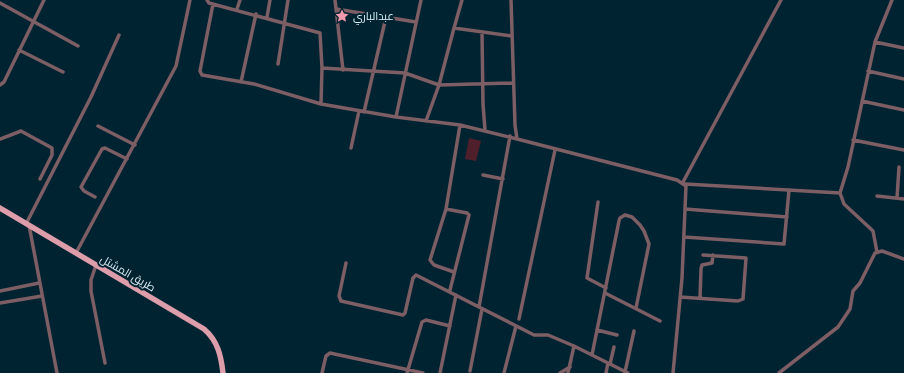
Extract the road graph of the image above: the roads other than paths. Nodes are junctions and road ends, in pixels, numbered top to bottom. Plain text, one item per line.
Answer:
1 (44, 0) edge
2 (189, 0) edge
3 (207, 0) edge
4 (240, 0) edge
5 (270, 0) edge
6 (288, 0) edge
7 (335, 0) edge
8 (421, 0) edge
9 (462, 0) edge
10 (511, 0) edge
11 (781, 0) edge
12 (892, 0) edge
13 (0, 3) edge
14 (213, 4) junction
15 (237, 9) junction
16 (336, 9) junction
17 (256, 14) junction
18 (267, 17) junction
19 (386, 17) junction
20 (34, 21) junction
21 (284, 22) junction
22 (416, 22) junction
23 (454, 28) junction
24 (482, 32) junction
25 (119, 36) dead end
26 (512, 36) junction
27 (874, 42) junction
28 (78, 46) dead end
29 (904, 48) edge
30 (19, 50) junction
31 (278, 64) dead end
32 (322, 68) junction
33 (344, 70) junction
34 (868, 71) junction
35 (63, 72) dead end
36 (374, 72) junction
37 (405, 73) junction
38 (904, 79) edge
39 (241, 82) junction
40 (482, 83) junction
41 (513, 83) junction
42 (439, 84) junction
43 (0, 85) edge
44 (862, 100) junction
45 (321, 104) junction
46 (904, 110) edge
47 (362, 112) junction
48 (396, 117) junction
49 (426, 122) junction
50 (460, 125) junction
51 (98, 126) dead end
52 (486, 130) junction
53 (510, 136) junction
54 (0, 139) edge
55 (517, 139) junction
56 (853, 140) junction
57 (135, 145) junction
58 (351, 148) dead end
59 (555, 150) junction
60 (904, 150) edge
61 (128, 159) junction
62 (899, 167) dead end
63 (483, 175) dead end
64 (40, 179) dead end
65 (503, 179) junction
66 (684, 183) junction
67 (789, 190) junction
68 (840, 193) junction
69 (877, 196) dead end
70 (95, 197) dead end
71 (897, 198) junction
72 (904, 199) edge
73 (598, 202) dead end
74 (0, 208) edge
75 (446, 209) junction
76 (685, 209) junction
77 (787, 217) junction
78 (28, 225) junction
79 (684, 237) junction
80 (877, 252) junction
81 (76, 253) junction
82 (703, 255) dead end
83 (713, 255) junction
84 (904, 259) edge
85 (346, 263) dead end
86 (96, 266) junction
87 (454, 272) junction
88 (40, 283) junction
89 (606, 288) junction
90 (450, 290) junction
91 (0, 291) edge
92 (605, 293) junction
93 (456, 295) junction
94 (42, 296) junction
95 (680, 297) junction
96 (700, 298) junction
97 (0, 302) edge
98 (481, 308) junction
99 (636, 308) junction
100 (519, 319) dead end
101 (660, 320) dead end
102 (450, 326) junction
103 (516, 326) junction
104 (598, 330) junction
105 (634, 331) dead end
106 (617, 335) dead end
107 (574, 346) junction
108 (614, 347) dead end
109 (592, 354) junction
110 (105, 363) dead end
111 (609, 363) junction
112 (570, 367) junction
113 (408, 371) edge
114 (470, 371) dead end
115 (627, 372) edge
116 (57, 373) edge
117 (223, 373) edge
118 (322, 373) edge
119 (423, 373) edge
120 (440, 373) edge
121 (504, 373) edge
122 (560, 373) edge
123 (568, 373) edge
124 (606, 373) edge
125 (673, 373) edge
126 (779, 373) edge

1 - 20 street
2 - 57 street
3 - 14 street
4 - 15 street
5 - 18 street
6 - 21 street
7 - 16 street
8 - 22 street
9 - 23 street
10 - 26 street
11 - 66 street
12 - 27 street
13 - 20 street
14 - 15 street
14 - 39 street
15 - 17 street
16 - 19 street
16 - 33 street
17 - 18 street
17 - 39 street
18 - 21 street
19 - 22 street
19 - 36 street
20 - 28 street
20 - 30 street
21 - 31 street
21 - 32 street
22 - 37 street
23 - 24 street
23 - 42 street
24 - 26 street
24 - 40 street
25 - 78 street
26 - 41 street
27 - 29 street
27 - 34 street
30 - 35 street
30 - 43 street
32 - 33 street
32 - 45 street
33 - 36 street
34 - 38 street
34 - 44 street
36 - 37 street
36 - 47 street
37 - 42 street
37 - 48 street
39 - 45 street
40 - 41 street
40 - 42 street
40 - 52 street
41 - 55 street
42 - 49 street
44 - 46 street
44 - 56 street
45 - 47 street
47 - 48 street
47 - 58 street
48 - 49 street
49 - 50 street
50 - 52 street
50 - 75 street
51 - 57 street
52 - 53 street
53 - 55 street
53 - 65 street
54 - 64 street
55 - 59 street
56 - 60 street
56 - 68 street
57 - 61 street
59 - 66 street
59 - 100 street
61 - 70 street
61 - 81 street
62 - 71 street
63 - 65 street
65 - 98 street
66 - 67 street
66 - 76 street
67 - 68 street
67 - 77 street
68 - 80 street
69 - 71 street
71 - 72 street
73 - 89 street
74 - 78 main road, طريق المشتل
75 - 87 street
75 - 87 street
76 - 77 street
76 - 79 street
77 - 79 street
78 - 81 main road, طريق المشتل
78 - 88 street
79 - 95 street
80 - 84 street
80 - 126 street
81 - 86 main road, طريق المشتل
82 - 83 street
83 - 96 street
83 - 96 street
85 - 90 street
86 - 110 street
86 - 117 main road, طريق المشتل
87 - 90 street
88 - 91 street
88 - 94 street
89 - 92 street
89 - 99 street
90 - 93 street
92 - 99 street
92 - 104 street
93 - 98 street
93 - 102 street
94 - 97 street
94 - 116 street
95 - 96 street
95 - 125 street
98 - 103 street
98 - 114 street
99 - 101 street
102 - 113 street
102 - 120 street
103 - 107 street
103 - 121 street
104 - 106 street
104 - 109 street
105 - 115 street
107 - 109 street
107 - 112 street
108 - 111 street
109 - 111 street
111 - 115 street
111 - 124 street
112 - 122 street
112 - 123 street
113 - 118 street
113 - 119 street

